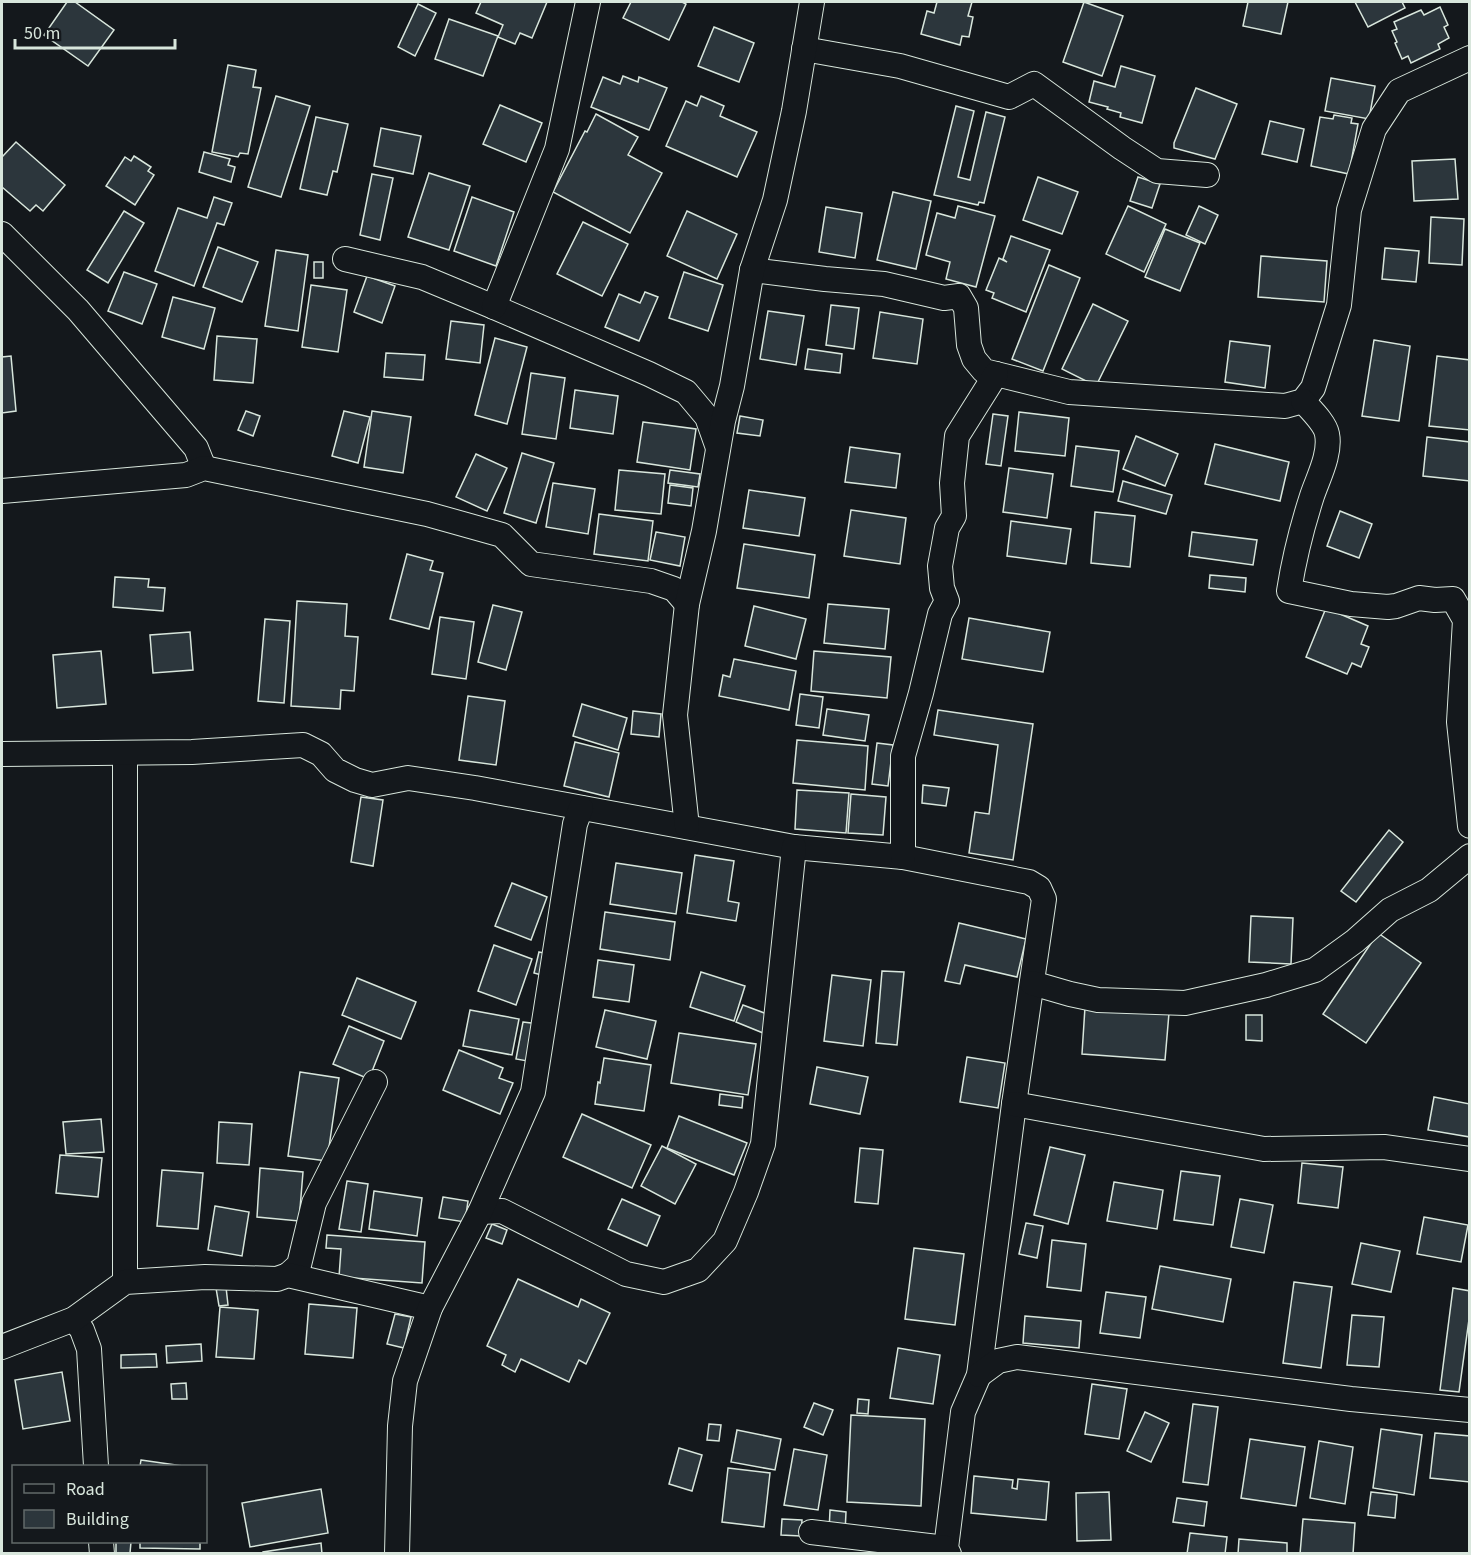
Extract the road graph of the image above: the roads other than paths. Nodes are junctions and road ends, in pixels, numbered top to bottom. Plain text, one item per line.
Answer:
1 (588, 2) edge
2 (812, 2) edge
3 (804, 49) junction
4 (1470, 58) edge
5 (1207, 175) dead end
6 (2, 234) edge
7 (345, 259) dead end
8 (752, 270) junction
9 (494, 307) junction
10 (996, 374) junction
11 (1303, 400) junction
12 (718, 451) junction
13 (204, 468) junction
14 (2, 491) edge
15 (687, 604) junction
16 (125, 753) junction
17 (2, 754) edge
18 (581, 808) junction
19 (1470, 826) edge
20 (687, 827) junction
21 (794, 847) junction
22 (1470, 856) edge
23 (903, 857) junction
24 (1032, 983) junction
25 (375, 1082) dead end
26 (1014, 1104) junction
27 (1470, 1159) edge
28 (480, 1212) junction
29 (288, 1275) junction
30 (125, 1282) junction
31 (430, 1308) junction
32 (74, 1319) junction
33 (2, 1347) edge
34 (979, 1375) junction
35 (1470, 1410) edge
36 (96, 1465) edge
37 (812, 1532) dead end
38 (947, 1551) edge
39 (397, 1554) edge

1 - 9 street
2 - 3 street
3 - 5 street
3 - 8 street
4 - 11 street
6 - 13 street
7 - 9 street
8 - 10 street
8 - 12 street
9 - 12 street
10 - 11 street
10 - 23 street
11 - 19 street
12 - 15 street
13 - 14 street
13 - 15 street
15 - 20 street
16 - 17 street
16 - 18 street
16 - 30 street
18 - 20 street
18 - 28 street
20 - 21 street
21 - 23 street
21 - 28 street
22 - 24 street
23 - 24 street
24 - 26 street
25 - 29 street
26 - 27 street
26 - 34 street
28 - 31 street
29 - 30 street
29 - 31 street
30 - 32 street
31 - 39 street
32 - 33 street
32 - 36 street
34 - 35 street
34 - 38 street
37 - 38 street

